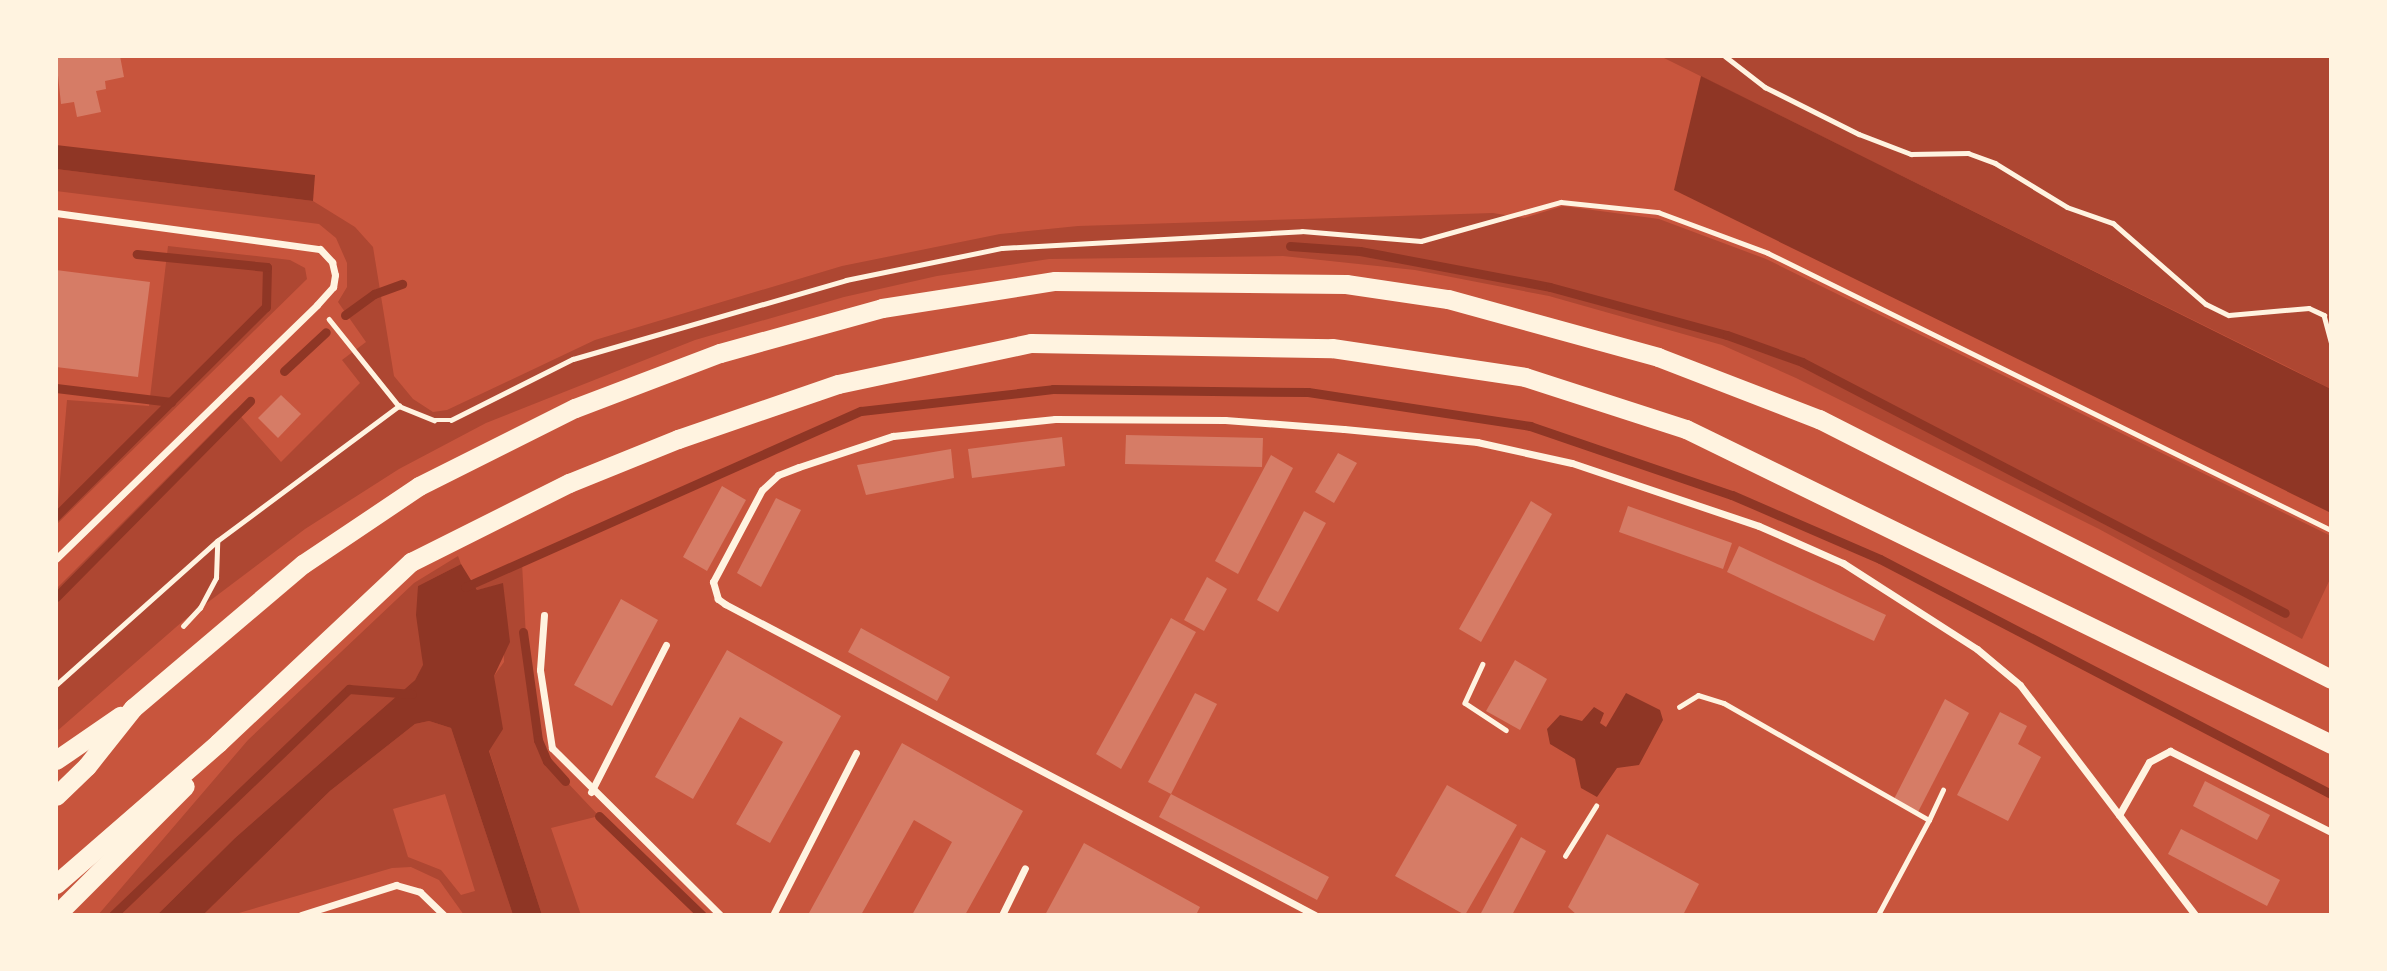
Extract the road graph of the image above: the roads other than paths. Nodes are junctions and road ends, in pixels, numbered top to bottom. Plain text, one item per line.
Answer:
1 (56, 213) edge
2 (56, 559) edge
3 (544, 615) dead end
4 (666, 645) dead end
5 (2331, 679) edge
6 (133, 708) junction
7 (218, 743) junction
8 (2331, 744) edge
9 (856, 753) dead end
10 (56, 760) edge
11 (591, 792) junction
12 (56, 796) edge
13 (2119, 815) junction
14 (2331, 832) edge
15 (1025, 868) dead end
16 (56, 884) edge
17 (56, 915) edge
18 (301, 915) edge
19 (444, 915) edge
20 (720, 915) edge
21 (773, 915) edge
22 (1002, 915) edge
23 (1315, 915) edge
24 (2194, 915) edge

1 - 2 street
3 - 11 street
4 - 11 street
5 - 6 highway
6 - 10 highway
6 - 12 highway
7 - 8 highway
7 - 16 highway
7 - 17 highway
9 - 21 street
11 - 20 street
13 - 14 street
13 - 23 street
13 - 24 street
15 - 22 street
18 - 19 street

